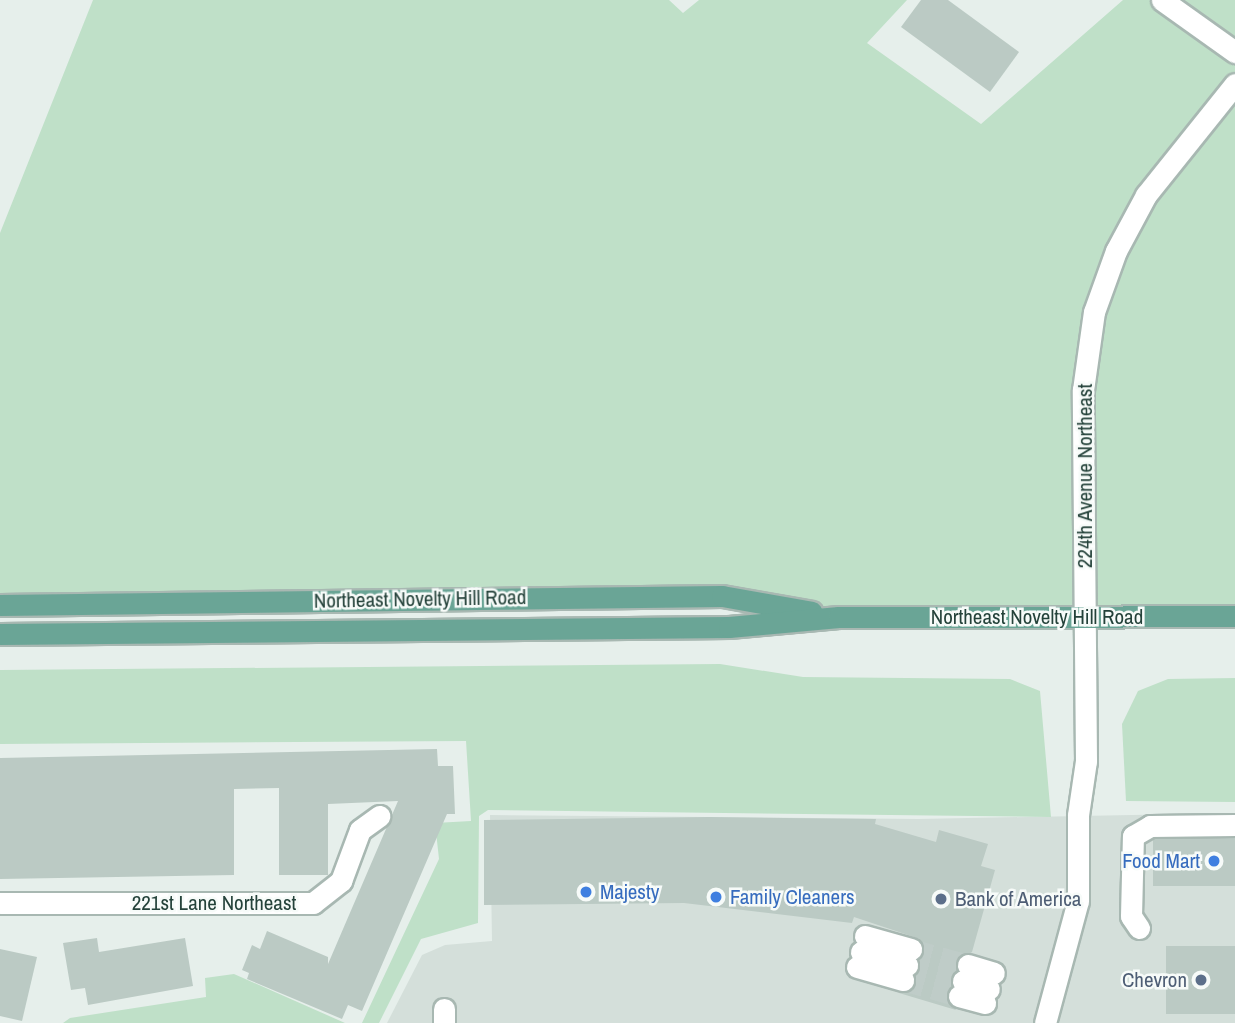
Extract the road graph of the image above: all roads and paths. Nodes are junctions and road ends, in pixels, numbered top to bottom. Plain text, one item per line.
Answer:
1 (1162, 0) edge
2 (1235, 52) edge
3 (1235, 84) edge
4 (0, 605) edge
5 (839, 617) junction
6 (1086, 617) junction
7 (1235, 617) edge
8 (0, 634) edge
9 (379, 816) dead end
10 (1235, 825) edge
11 (0, 903) edge
12 (1139, 928) dead end
13 (907, 965) joint
14 (989, 988) joint
15 (1045, 1023) edge

1 - 2 street
3 - 6 street, 224th Avenue Northeast
4 - 5 main road, Northeast Novelty Hill Road
5 - 6 main road, Northeast Novelty Hill Road
5 - 8 main road, Northeast Novelty Hill Road
6 - 7 main road, Northeast Novelty Hill Road
6 - 15 street, 224th Avenue Northeast
9 - 11 street, 221st Lane Northeast
10 - 12 street
13 - 13 street
14 - 14 street

